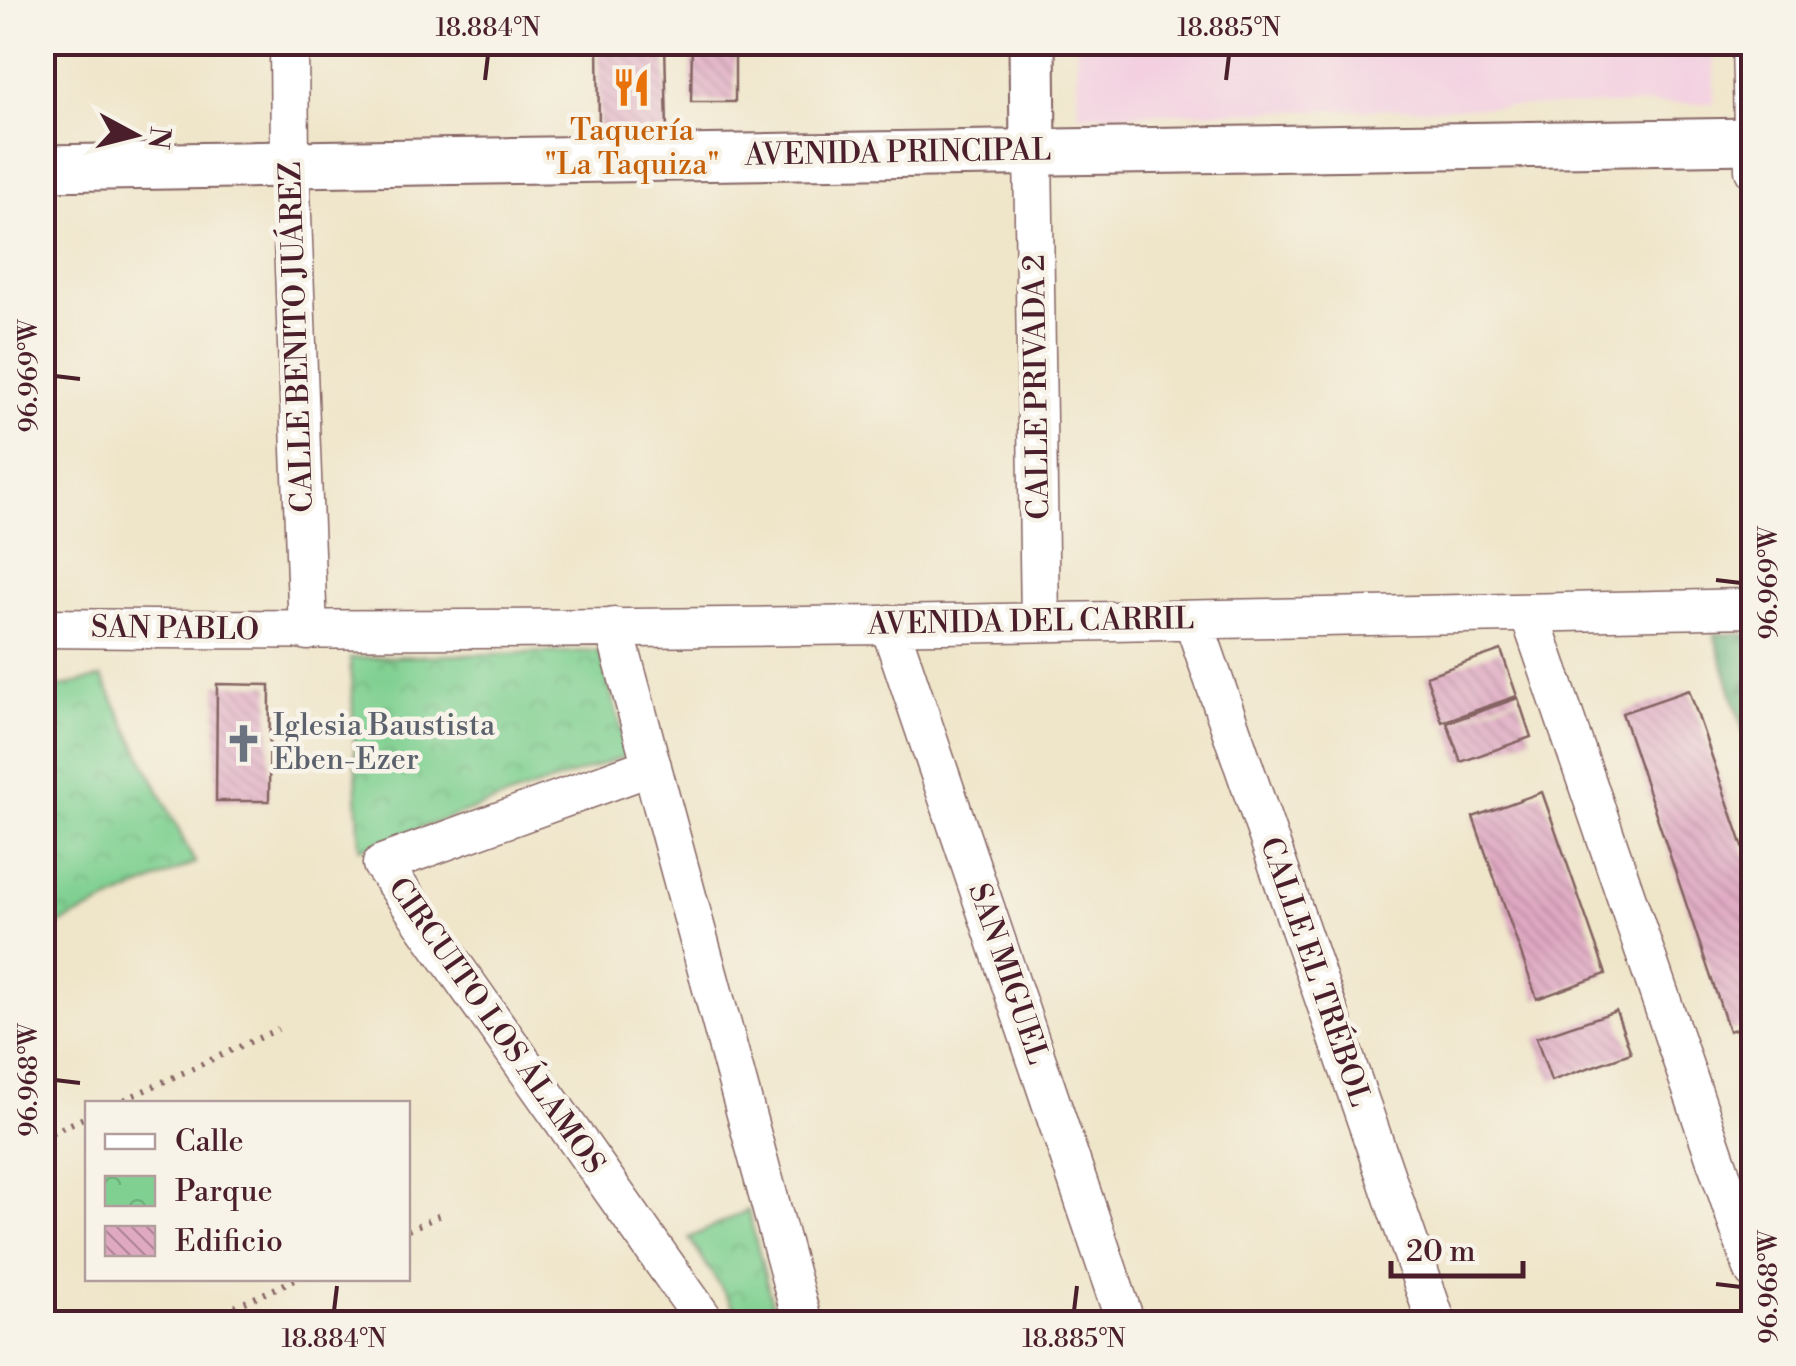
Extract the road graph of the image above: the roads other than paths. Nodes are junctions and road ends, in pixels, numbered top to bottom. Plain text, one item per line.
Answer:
1 (289, 42) edge
2 (1032, 42) edge
3 (1751, 42) edge
4 (1753, 142) edge
5 (1033, 151) junction
6 (290, 164) junction
7 (42, 168) edge
8 (1754, 170) edge
9 (1754, 608) edge
10 (1529, 613) junction
11 (1192, 620) junction
12 (1040, 622) junction
13 (889, 624) junction
14 (614, 627) junction
15 (42, 628) edge
16 (308, 631) junction
17 (652, 766) junction
18 (1754, 1272) edge
19 (706, 1324) edge
20 (803, 1324) edge
21 (1126, 1324) edge
22 (1437, 1324) edge

1 - 6 street, CALLE BENITO JUÁREZ
2 - 5 street
3 - 4 street
4 - 5 street, AVENIDA PRINCIPAL
4 - 8 street
5 - 6 street, AVENIDA PRINCIPAL
5 - 12 street, CALLE PRIVADA 2
6 - 7 street, AVENIDA PRINCIPAL
6 - 16 street, CALLE BENITO JUÁREZ
9 - 10 street, AVENIDA DEL CARRIL
10 - 11 street, AVENIDA DEL CARRIL
10 - 18 street
11 - 12 street, AVENIDA DEL CARRIL
11 - 22 street, CALLE EL TRÉBOL
12 - 13 street, AVENIDA DEL CARRIL
13 - 14 street, AVENIDA DEL CARRIL
13 - 21 street, SAN MIGUEL
14 - 16 street, AVENIDA DEL CARRIL
14 - 17 street
15 - 16 street, SAN PABLO
17 - 19 street, CIRCUITO LOS ÁLAMOS
17 - 20 street

